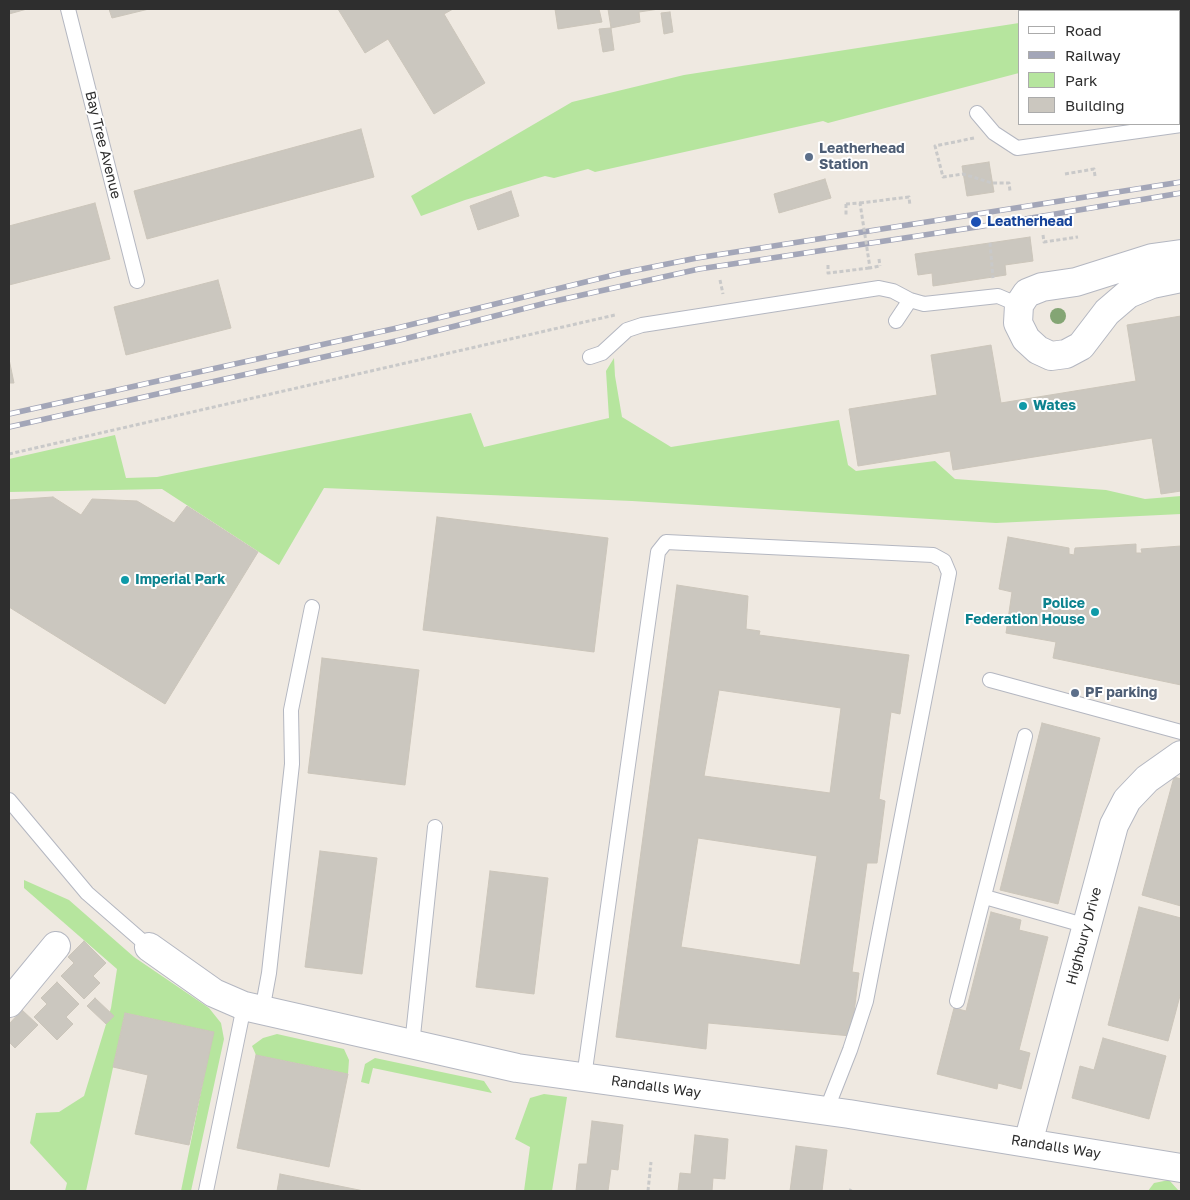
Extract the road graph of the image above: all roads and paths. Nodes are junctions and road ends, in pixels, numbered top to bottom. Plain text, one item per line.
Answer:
1 (68, 9) edge
2 (977, 113) dead end
3 (1181, 126) edge
4 (994, 133) junction
5 (1066, 174) dead end
6 (1095, 176) dead end
7 (1010, 191) dead end
8 (860, 203) junction
9 (910, 206) dead end
10 (846, 216) dead end
11 (1043, 235) dead end
12 (1078, 237) dead end
13 (1181, 254) edge
14 (879, 259) dead end
15 (828, 265) dead end
16 (870, 268) junction
17 (1181, 278) edge
18 (137, 281) dead end
19 (910, 300) junction
20 (1019, 305) junction
21 (896, 321) dead end
22 (642, 325) junction
23 (590, 356) dead end
24 (9, 454) edge
25 (312, 607) dead end
26 (990, 680) dead end
27 (1181, 732) edge
28 (1025, 736) dead end
29 (1181, 755) edge
30 (9, 800) edge
31 (435, 827) dead end
32 (985, 897) junction
33 (1087, 926) junction
34 (56, 946) dead end
35 (149, 947) joint
36 (958, 1001) dead end
37 (9, 1003) edge
38 (253, 1008) junction
39 (412, 1045) junction
40 (584, 1077) junction
41 (826, 1111) junction
42 (1028, 1143) junction
43 (651, 1162) dead end
44 (1181, 1168) edge
45 (206, 1191) edge
46 (648, 1191) edge

1 - 18 lane, Bay Tree Avenue
2 - 4 lane
3 - 4 lane
4 - 7 path
5 - 6 path
8 - 9 path
8 - 10 path, bridge
8 - 16 path, bridge
11 - 12 path
13 - 20 street
14 - 16 path, bridge
15 - 16 path
17 - 20 street
19 - 20 lane
19 - 21 lane
19 - 22 lane
22 - 23 lane
22 - 24 path
25 - 38 lane
26 - 27 lane
28 - 32 lane
29 - 33 street, Highbury Drive
30 - 35 lane
31 - 39 lane
32 - 33 lane
32 - 36 lane
33 - 42 street, Highbury Drive
34 - 37 street
35 - 38 street, Randalls Way
38 - 39 street, Randalls Way
38 - 45 lane
39 - 40 street, Randalls Way
40 - 41 street, Randalls Way
40 - 41 lane
41 - 42 street, Randalls Way
42 - 44 street, Randalls Way
43 - 46 path

